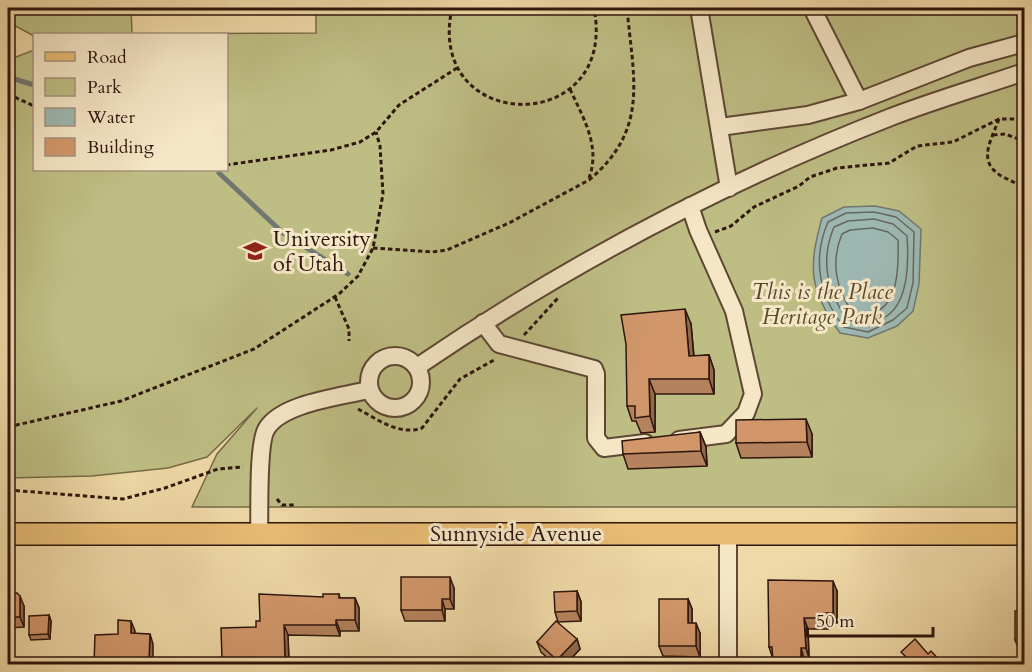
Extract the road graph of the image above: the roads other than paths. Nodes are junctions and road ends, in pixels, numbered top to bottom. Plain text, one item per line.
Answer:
1 (699, 8) edge
2 (812, 8) edge
3 (1024, 43) edge
4 (1024, 72) edge
5 (859, 101) junction
6 (720, 127) junction
7 (729, 188) junction
8 (690, 206) junction
9 (483, 323) junction
10 (417, 367) junction
11 (368, 390) junction
12 (259, 533) junction
13 (728, 533) junction
14 (8, 534) edge
15 (1024, 534) edge
16 (728, 664) edge

1 - 6 street
2 - 5 street
3 - 5 street
4 - 7 street
5 - 6 street
6 - 7 street
7 - 8 street
8 - 9 street
8 - 9 street
9 - 10 street
10 - 11 street
10 - 11 street
11 - 12 street
12 - 13 main road, Sunnyside Avenue
12 - 14 main road, Sunnyside Avenue
13 - 15 main road, Sunnyside Avenue
13 - 16 street

